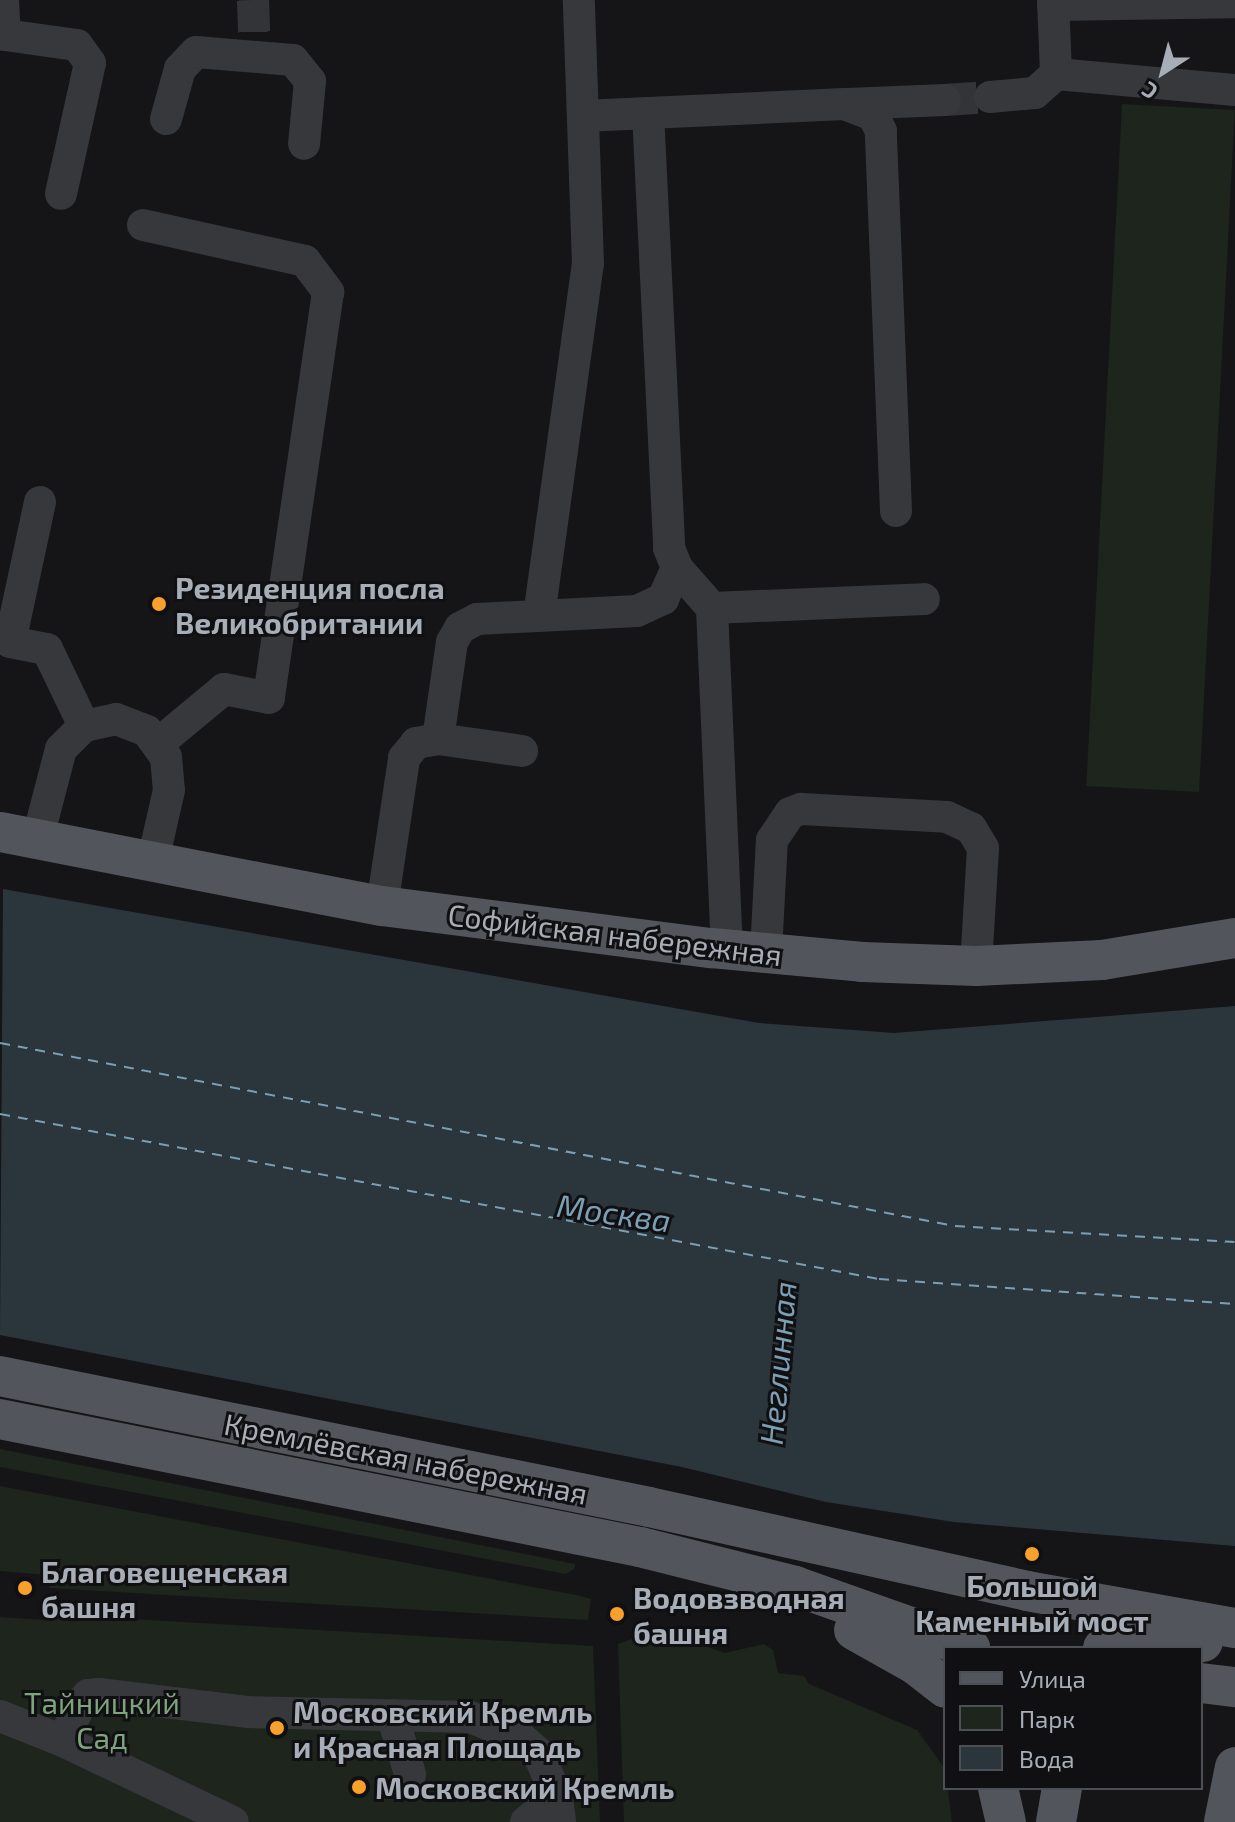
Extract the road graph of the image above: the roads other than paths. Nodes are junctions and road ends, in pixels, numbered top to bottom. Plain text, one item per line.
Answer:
1 (3, 0) edge
2 (579, 0) edge
3 (1053, 2) edge
4 (1235, 2) edge
5 (1056, 74) junction
6 (1235, 90) edge
7 (990, 97) tunnel mouth
8 (945, 100) tunnel mouth
9 (845, 104) junction
10 (648, 113) junction
11 (584, 116) junction
12 (166, 119) dead end
13 (304, 144) dead end
14 (61, 194) dead end
15 (143, 225) dead end
16 (40, 502) dead end
17 (896, 511) dead end
18 (677, 568) junction
19 (924, 599) dead end
20 (712, 608) junction
21 (539, 616) junction
22 (84, 726) junction
23 (438, 739) junction
24 (159, 743) junction
25 (522, 751) dead end
26 (19, 837) edge
27 (152, 865) junction
28 (382, 906) junction
29 (1235, 938) edge
30 (747, 952) junction
31 (976, 966) junction
32 (0, 1376) edge
33 (0, 1419) edge
34 (657, 1551) junction
35 (1235, 1628) edge
36 (1235, 1642) edge
37 (964, 1646) edge
38 (1147, 1646) edge
39 (1203, 1683) edge
40 (943, 1686) edge
41 (1235, 1687) edge
42 (392, 1715) junction
43 (0, 1716) edge
44 (63, 1741) junction
45 (1235, 1767) edge
46 (410, 1774) dead end
47 (998, 1790) edge
48 (1021, 1790) edge
49 (1062, 1790) edge
50 (558, 1809) edge
51 (233, 1822) edge
52 (526, 1822) edge
53 (1006, 1822) edge
54 (1014, 1822) edge
55 (1056, 1822) edge
56 (1224, 1822) edge

1 - 14 lane
2 - 11 lane
3 - 4 lane
3 - 5 lane
5 - 6 lane
5 - 7 lane
8 - 9 lane
9 - 10 lane
9 - 17 lane
10 - 11 lane
10 - 18 lane
11 - 21 lane
12 - 13 lane
15 - 24 lane
16 - 22 lane
18 - 20 lane
18 - 21 lane
19 - 20 lane
20 - 30 lane
21 - 23 lane
22 - 24 lane
22 - 26 lane
23 - 25 lane
23 - 28 lane
24 - 27 lane
26 - 27 main road, Софийская набережная
27 - 28 main road, Софийская набережная
28 - 30 main road, Софийская набережная
29 - 31 main road, Софийская набережная
30 - 31 main road, Софийская набережная
30 - 31 lane
32 - 35 main road, Кремлёвская набережная
33 - 34 main road, Кремлёвская набережная
34 - 37 main road, Кремлёвская набережная
34 - 40 main road
36 - 38 main road
39 - 41 main road
42 - 44 lane
42 - 46 lane
42 - 50 lane
43 - 44 lane
44 - 51 lane
45 - 56 main road
47 - 53 main road
48 - 54 main road
49 - 55 main road
50 - 52 lane

